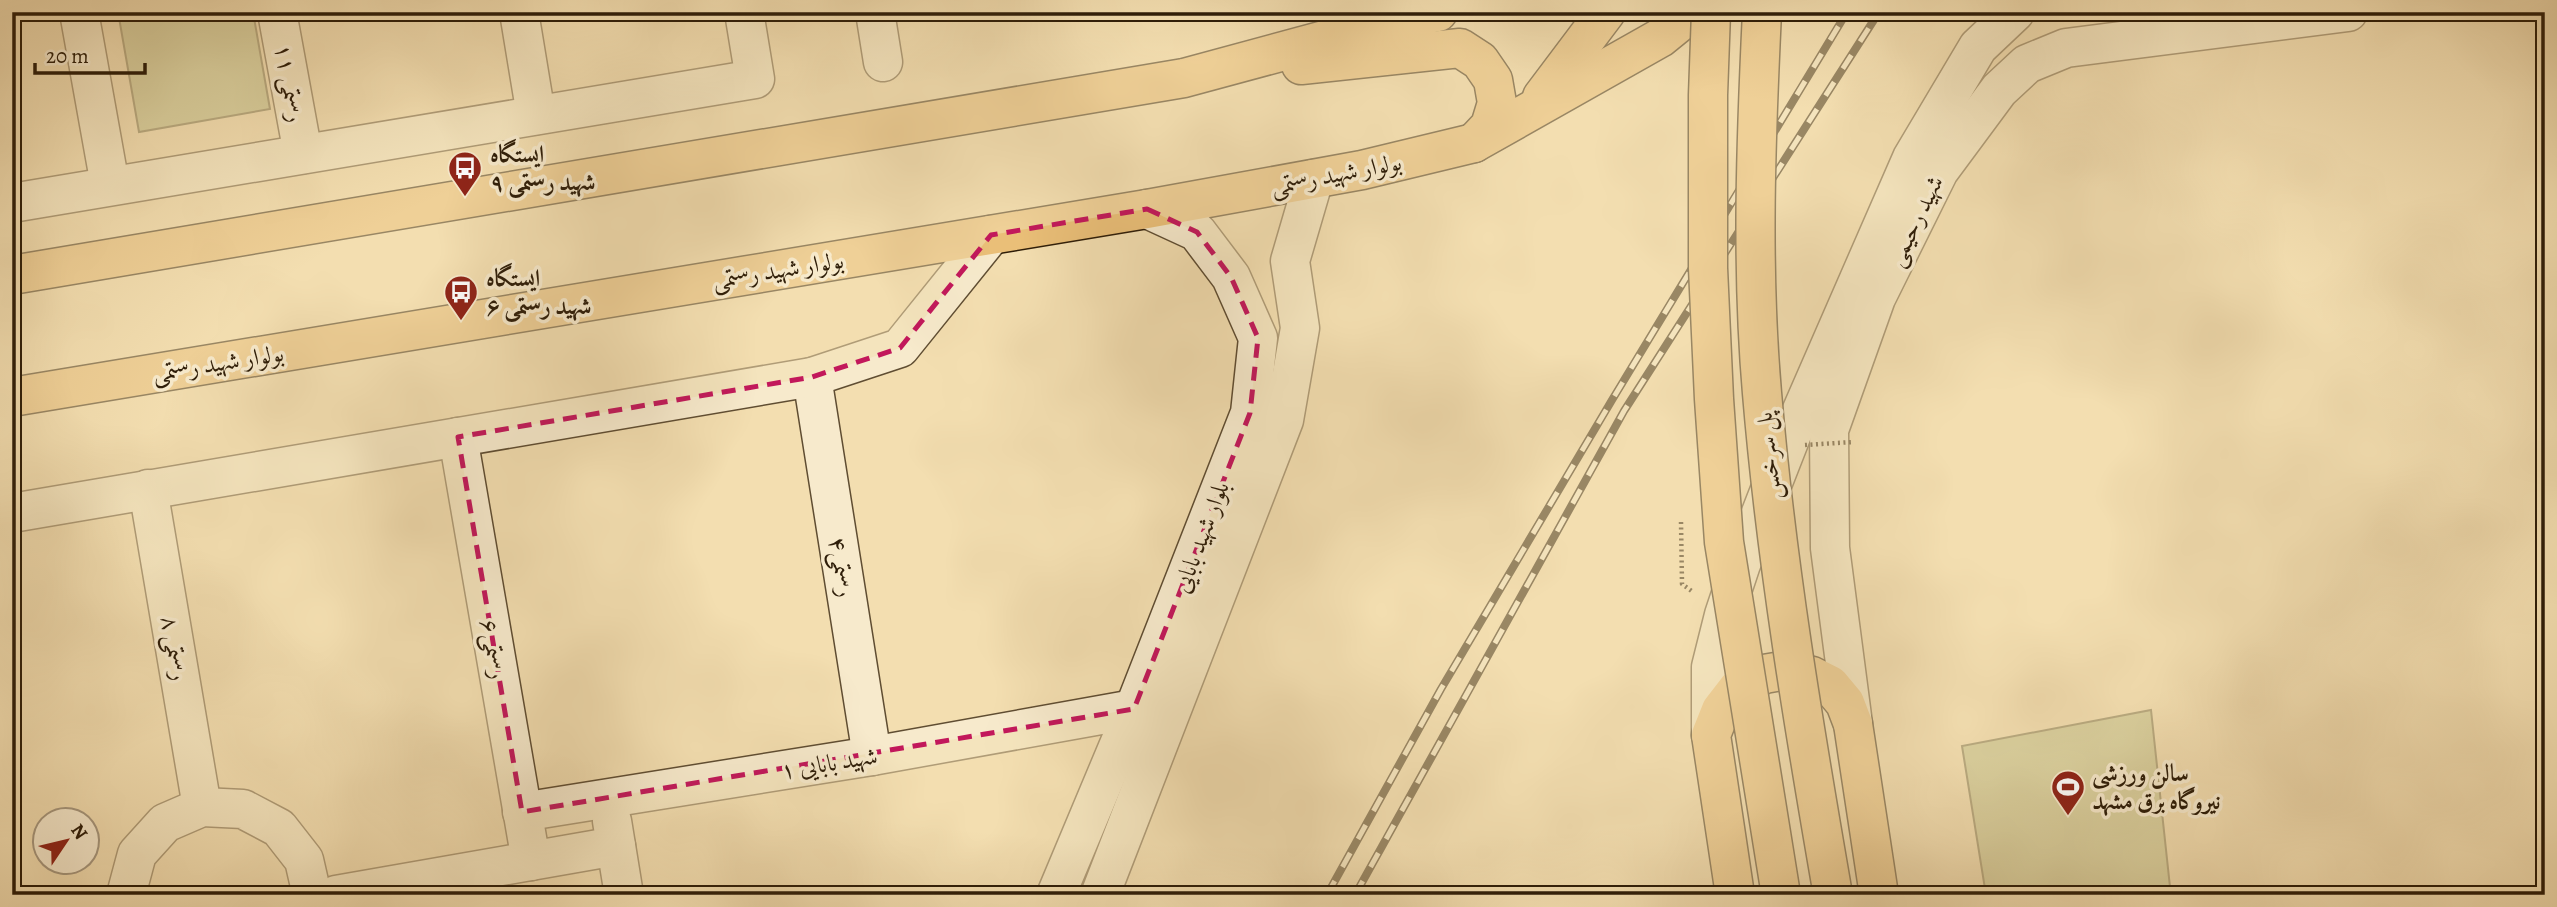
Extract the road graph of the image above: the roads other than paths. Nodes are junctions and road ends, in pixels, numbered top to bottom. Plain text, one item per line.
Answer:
1 (79, 12) edge
2 (277, 12) edge
3 (519, 12) edge
4 (744, 12) edge
5 (875, 12) edge
6 (1438, 12) edge
7 (1606, 12) edge
8 (1692, 12) edge
9 (1711, 12) edge
10 (1762, 12) edge
11 (2015, 12) edge
12 (2348, 12) edge
13 (883, 62) dead end
14 (1184, 78) junction
15 (1533, 110) junction
16 (536, 115) junction
17 (1475, 143) junction
18 (303, 153) junction
19 (1314, 179) junction
20 (110, 186) junction
21 (12, 202) edge
22 (1147, 209) junction
23 (991, 235) junction
24 (12, 275) edge
25 (812, 377) junction
26 (12, 397) edge
27 (457, 437) junction
28 (148, 489) junction
29 (12, 513) edge
30 (1134, 709) junction
31 (1853, 724) junction
32 (1711, 735) junction
33 (872, 757) junction
34 (607, 798) junction
35 (202, 807) junction
36 (522, 812) junction
37 (616, 846) junction
38 (531, 861) junction
39 (126, 895) edge
40 (312, 895) edge
41 (336, 895) edge
42 (624, 895) edge
43 (1056, 895) edge
44 (1100, 895) edge
45 (1735, 895) edge
46 (1781, 895) edge
47 (1833, 895) edge
48 (1879, 895) edge

1 - 20 street
2 - 18 street, رستمی ۱۱
3 - 16 street
4 - 16 street
5 - 13 street
6 - 14 main road
7 - 15 main road
8 - 15 main road, بولوار شهید رستمی
9 - 46 main road, پل سرخس, bridge
10 - 47 main road, پل سرخس, bridge
11 - 32 street, شهید رحیمی
12 - 31 street, شهید رحیمی
14 - 17 main road
14 - 24 main road
15 - 17 main road, بولوار شهید رستمی
16 - 18 street
17 - 19 main road, بولوار شهید رستمی
18 - 20 street
19 - 22 main road, بولوار شهید رستمی
19 - 44 street, بلوار شهید بابایی
20 - 21 street
22 - 23 main road, بولوار شهید رستمی
22 - 30 street, بلوار شهید بابایی
23 - 25 street
23 - 26 main road, بولوار شهید رستمی
25 - 27 street
25 - 33 street, رستمی۴
27 - 28 street
27 - 36 street, رستمی۶
28 - 29 street
28 - 35 street, رستمی ۸
30 - 33 street, شهید بابایی ۱
30 - 43 street, بلوار شهید بابایی
31 - 32 main road
31 - 48 main road
32 - 45 main road
33 - 34 street, شهید بابایی ۱
34 - 36 street, شهید بابایی ۱
34 - 37 street
35 - 39 street
35 - 40 street
36 - 38 street, رستمی۶
37 - 38 street
37 - 42 street
38 - 41 street

